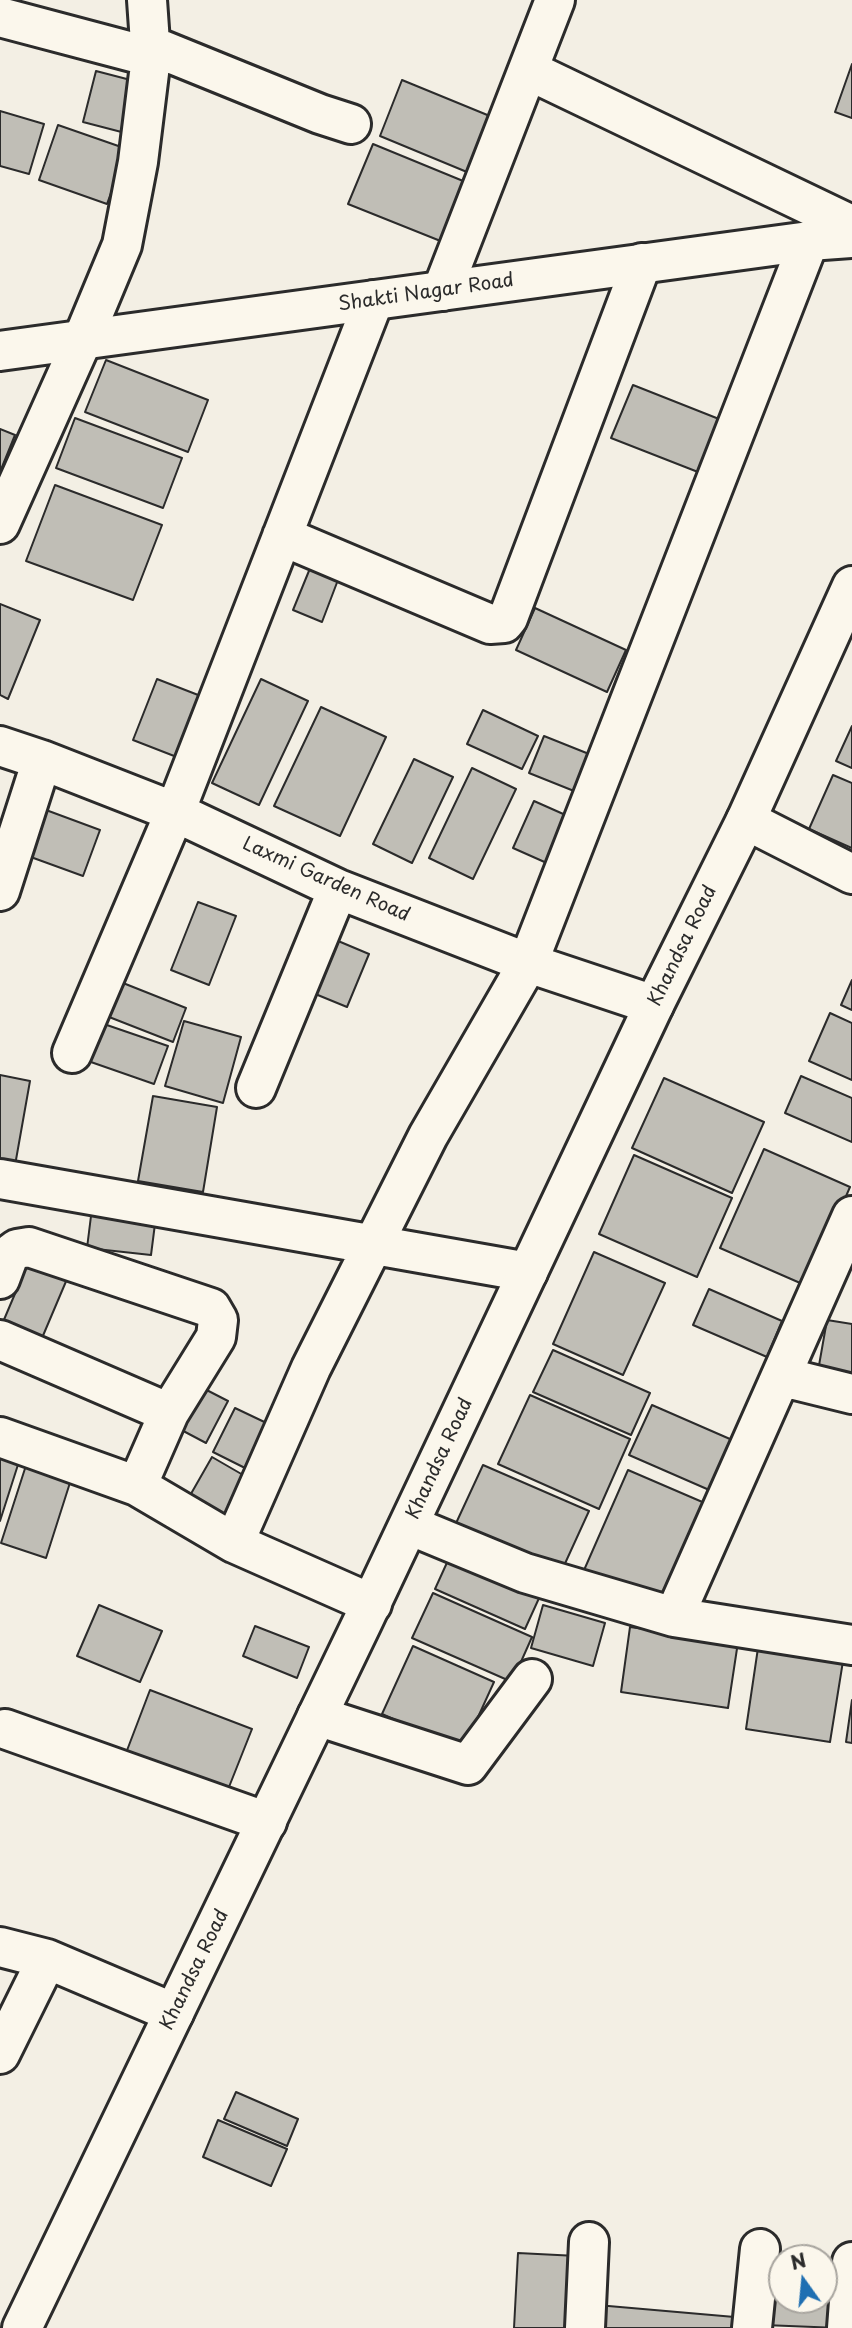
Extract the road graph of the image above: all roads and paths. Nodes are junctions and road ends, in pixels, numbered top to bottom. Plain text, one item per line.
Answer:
1 (147, 0) edge
2 (555, 0) edge
3 (14, 14) edge
4 (151, 51) junction
5 (528, 71) junction
6 (351, 124) dead end
7 (840, 229) edge
8 (642, 263) junction
9 (442, 291) junction
10 (374, 300) junction
11 (82, 341) junction
12 (0, 351) edge
13 (0, 524) edge
14 (282, 536) junction
15 (852, 586) edge
16 (0, 746) edge
17 (42, 760) junction
18 (175, 812) junction
19 (746, 820) junction
20 (852, 874) edge
21 (338, 889) junction
22 (0, 891) edge
23 (527, 963) junction
24 (654, 1005) junction
25 (72, 1053) dead end
26 (256, 1088) dead end
27 (0, 1179) edge
28 (852, 1216) edge
29 (374, 1245) junction
30 (528, 1272) junction
31 (0, 1279) edge
32 (0, 1340) edge
33 (783, 1377) junction
34 (852, 1394) edge
35 (169, 1413) junction
36 (0, 1437) edge
37 (137, 1486) junction
38 (409, 1525) junction
39 (234, 1543) junction
40 (372, 1604) junction
41 (674, 1617) junction
42 (852, 1645) edge
43 (532, 1679) dead end
44 (317, 1716) junction
45 (5, 1729) dead end
46 (267, 1822) junction
47 (0, 1947) edge
48 (47, 1959) junction
49 (174, 2013) junction
50 (0, 2054) edge
51 (589, 2242) dead end
52 (760, 2249) dead end
53 (852, 2263) edge
54 (22, 2328) edge
55 (585, 2328) edge
56 (752, 2328) edge
57 (847, 2328) edge

1 - 4 street
2 - 5 street
3 - 4 street
4 - 6 street
4 - 11 street
5 - 7 street
5 - 9 street
7 - 8 street, Shakti Nagar Road
7 - 23 street
8 - 9 street, Shakti Nagar Road
8 - 14 street
9 - 10 street, Shakti Nagar Road
10 - 11 street, Shakti Nagar Road
10 - 14 street
11 - 12 street, Shakti Nagar Road
11 - 13 street
14 - 18 street
15 - 19 street, Khandsa Road
16 - 17 street, Laxmi Garden Road
17 - 18 street, Laxmi Garden Road
17 - 22 street
18 - 21 street, Laxmi Garden Road
18 - 25 street
19 - 20 street
19 - 24 street, Khandsa Road
21 - 23 street, Laxmi Garden Road
21 - 26 street
23 - 24 street, Laxmi Garden Road
23 - 29 street
24 - 30 street, Khandsa Road
27 - 29 street
28 - 33 street
29 - 30 street
29 - 39 street
30 - 38 street, Khandsa Road
31 - 35 street
32 - 35 street
33 - 34 street
33 - 41 street
35 - 37 street
36 - 37 street
37 - 39 street
38 - 40 street, Khandsa Road
38 - 41 street
39 - 40 street
40 - 44 street, Khandsa Road
41 - 42 street
43 - 44 street
44 - 46 street, Khandsa Road
45 - 46 street
46 - 49 street, Khandsa Road
47 - 48 street
48 - 49 street
48 - 50 street
49 - 54 street, Khandsa Road
51 - 55 street
52 - 56 street
53 - 57 street

